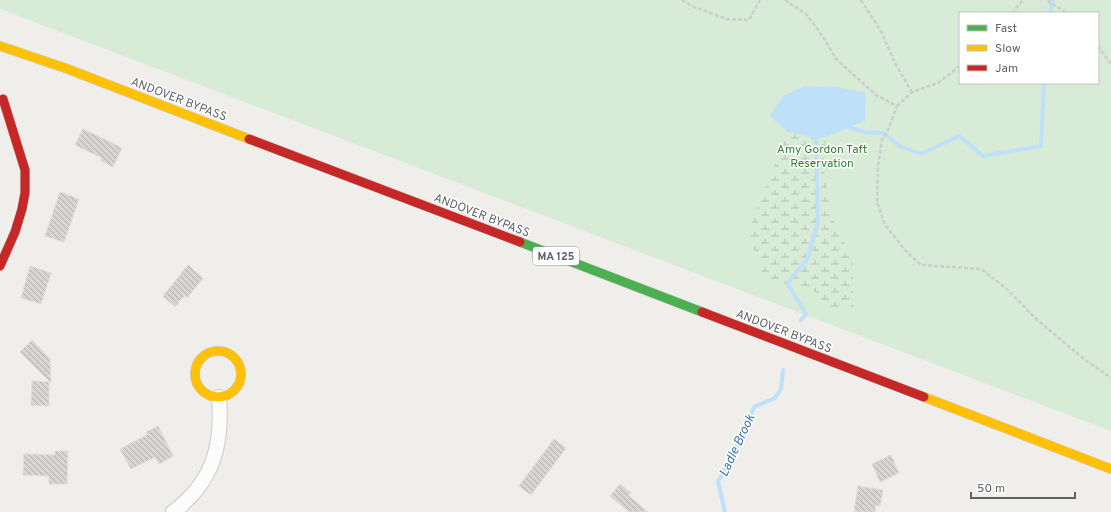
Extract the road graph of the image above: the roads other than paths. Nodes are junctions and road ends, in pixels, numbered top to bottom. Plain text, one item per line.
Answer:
1 (0, 46) edge
2 (3, 99) dead end
3 (0, 266) edge
4 (219, 397) junction
5 (1111, 469) edge
6 (173, 512) edge

1 - 5 main road, ANDOVER BYPASS / MA 125
2 - 3 main road
4 - 4 main road
4 - 6 street

